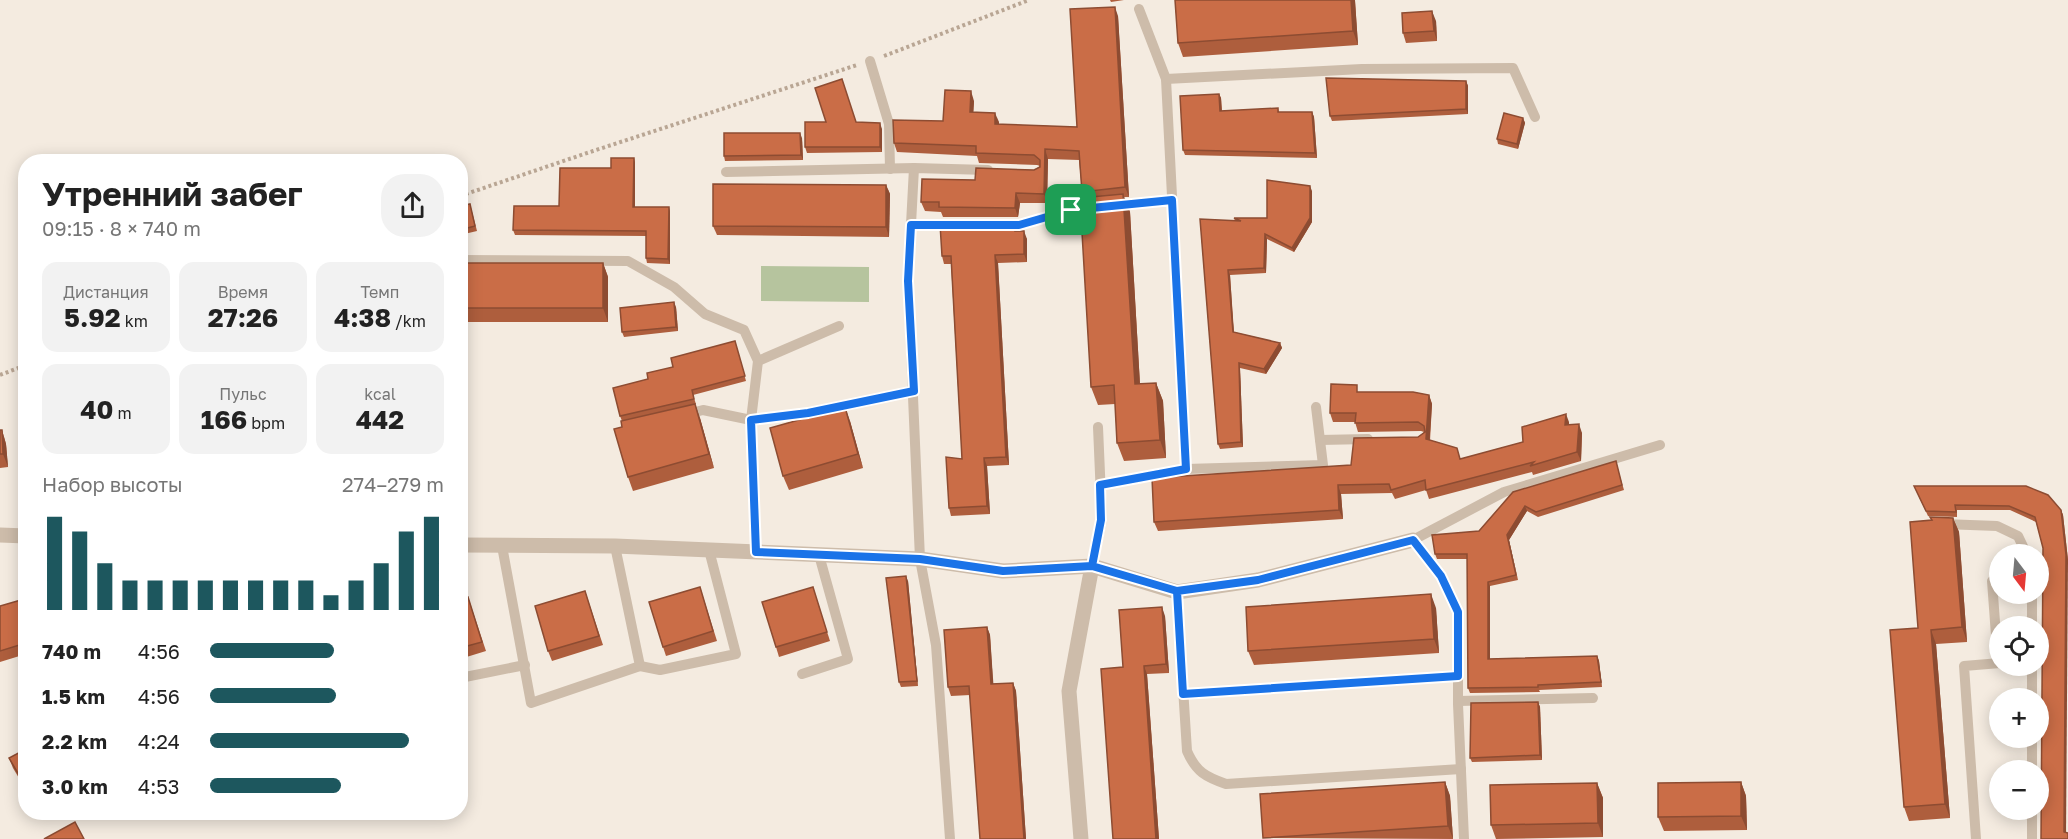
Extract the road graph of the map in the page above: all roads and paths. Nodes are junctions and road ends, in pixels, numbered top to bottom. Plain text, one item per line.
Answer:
1 (1029, 0) edge
2 (1139, 9) dead end
3 (870, 61) junction
4 (1166, 79) junction
5 (1535, 117) dead end
6 (914, 168) junction
7 (890, 169) junction
8 (1003, 171) edge
9 (726, 172) dead end
10 (468, 193) edge
11 (1172, 200) junction
12 (911, 225) junction
13 (959, 225) edge
14 (995, 225) edge
15 (468, 260) edge
16 (839, 326) dead end
17 (758, 361) junction
18 (18, 368) edge
19 (0, 375) edge
20 (914, 391) junction
21 (1316, 407) dead end
22 (672, 417) edge
23 (751, 420) junction
24 (1098, 427) dead end
25 (1376, 439) edge
26 (1320, 440) junction
27 (1660, 445) dead end
28 (1186, 469) junction
29 (1100, 485) junction
30 (1935, 524) edge
31 (0, 536) edge
32 (18, 536) edge
33 (1413, 540) junction
34 (2022, 544) edge
35 (468, 545) edge
36 (502, 546) junction
37 (615, 546) junction
38 (709, 550) junction
39 (756, 552) junction
40 (819, 555) junction
41 (920, 559) junction
42 (1092, 566) junction
43 (1177, 591) junction
44 (1989, 664) edge
45 (525, 665) junction
46 (640, 666) junction
47 (802, 674) dead end
48 (468, 676) edge
49 (1458, 676) junction
50 (1183, 694) junction
51 (1593, 698) dead end
52 (1458, 701) junction
53 (1461, 770) junction
54 (2031, 820) edge
55 (950, 839) edge
56 (1081, 839) edge
57 (1464, 839) edge
58 (1976, 839) edge
59 (2031, 839) edge

1 - 3 path
2 - 4 lane
3 - 7 lane
3 - 10 path
4 - 5 lane
4 - 11 lane
6 - 7 lane
6 - 8 lane
6 - 12 lane
7 - 9 lane
11 - 14 lane
11 - 28 lane
12 - 13 lane
12 - 20 lane
15 - 17 lane
16 - 17 lane
17 - 23 lane
18 - 19 path
20 - 23 lane
20 - 41 lane
21 - 26 lane
22 - 23 lane
23 - 39 lane
24 - 29 lane
25 - 26 lane
26 - 28 lane
27 - 33 lane
28 - 29 lane
29 - 42 lane
30 - 34 lane
31 - 32 street
33 - 43 street
33 - 49 lane
35 - 36 street
36 - 37 street
36 - 45 lane
37 - 38 street
37 - 46 lane
38 - 39 street
38 - 46 lane
39 - 40 street
40 - 41 street
40 - 47 lane
41 - 42 street
41 - 55 lane
42 - 43 street
42 - 56 street
43 - 50 lane
44 - 58 lane
45 - 46 lane
45 - 48 lane
49 - 50 lane
49 - 52 lane
50 - 53 lane
51 - 52 lane
52 - 53 lane
53 - 57 lane
54 - 59 lane

